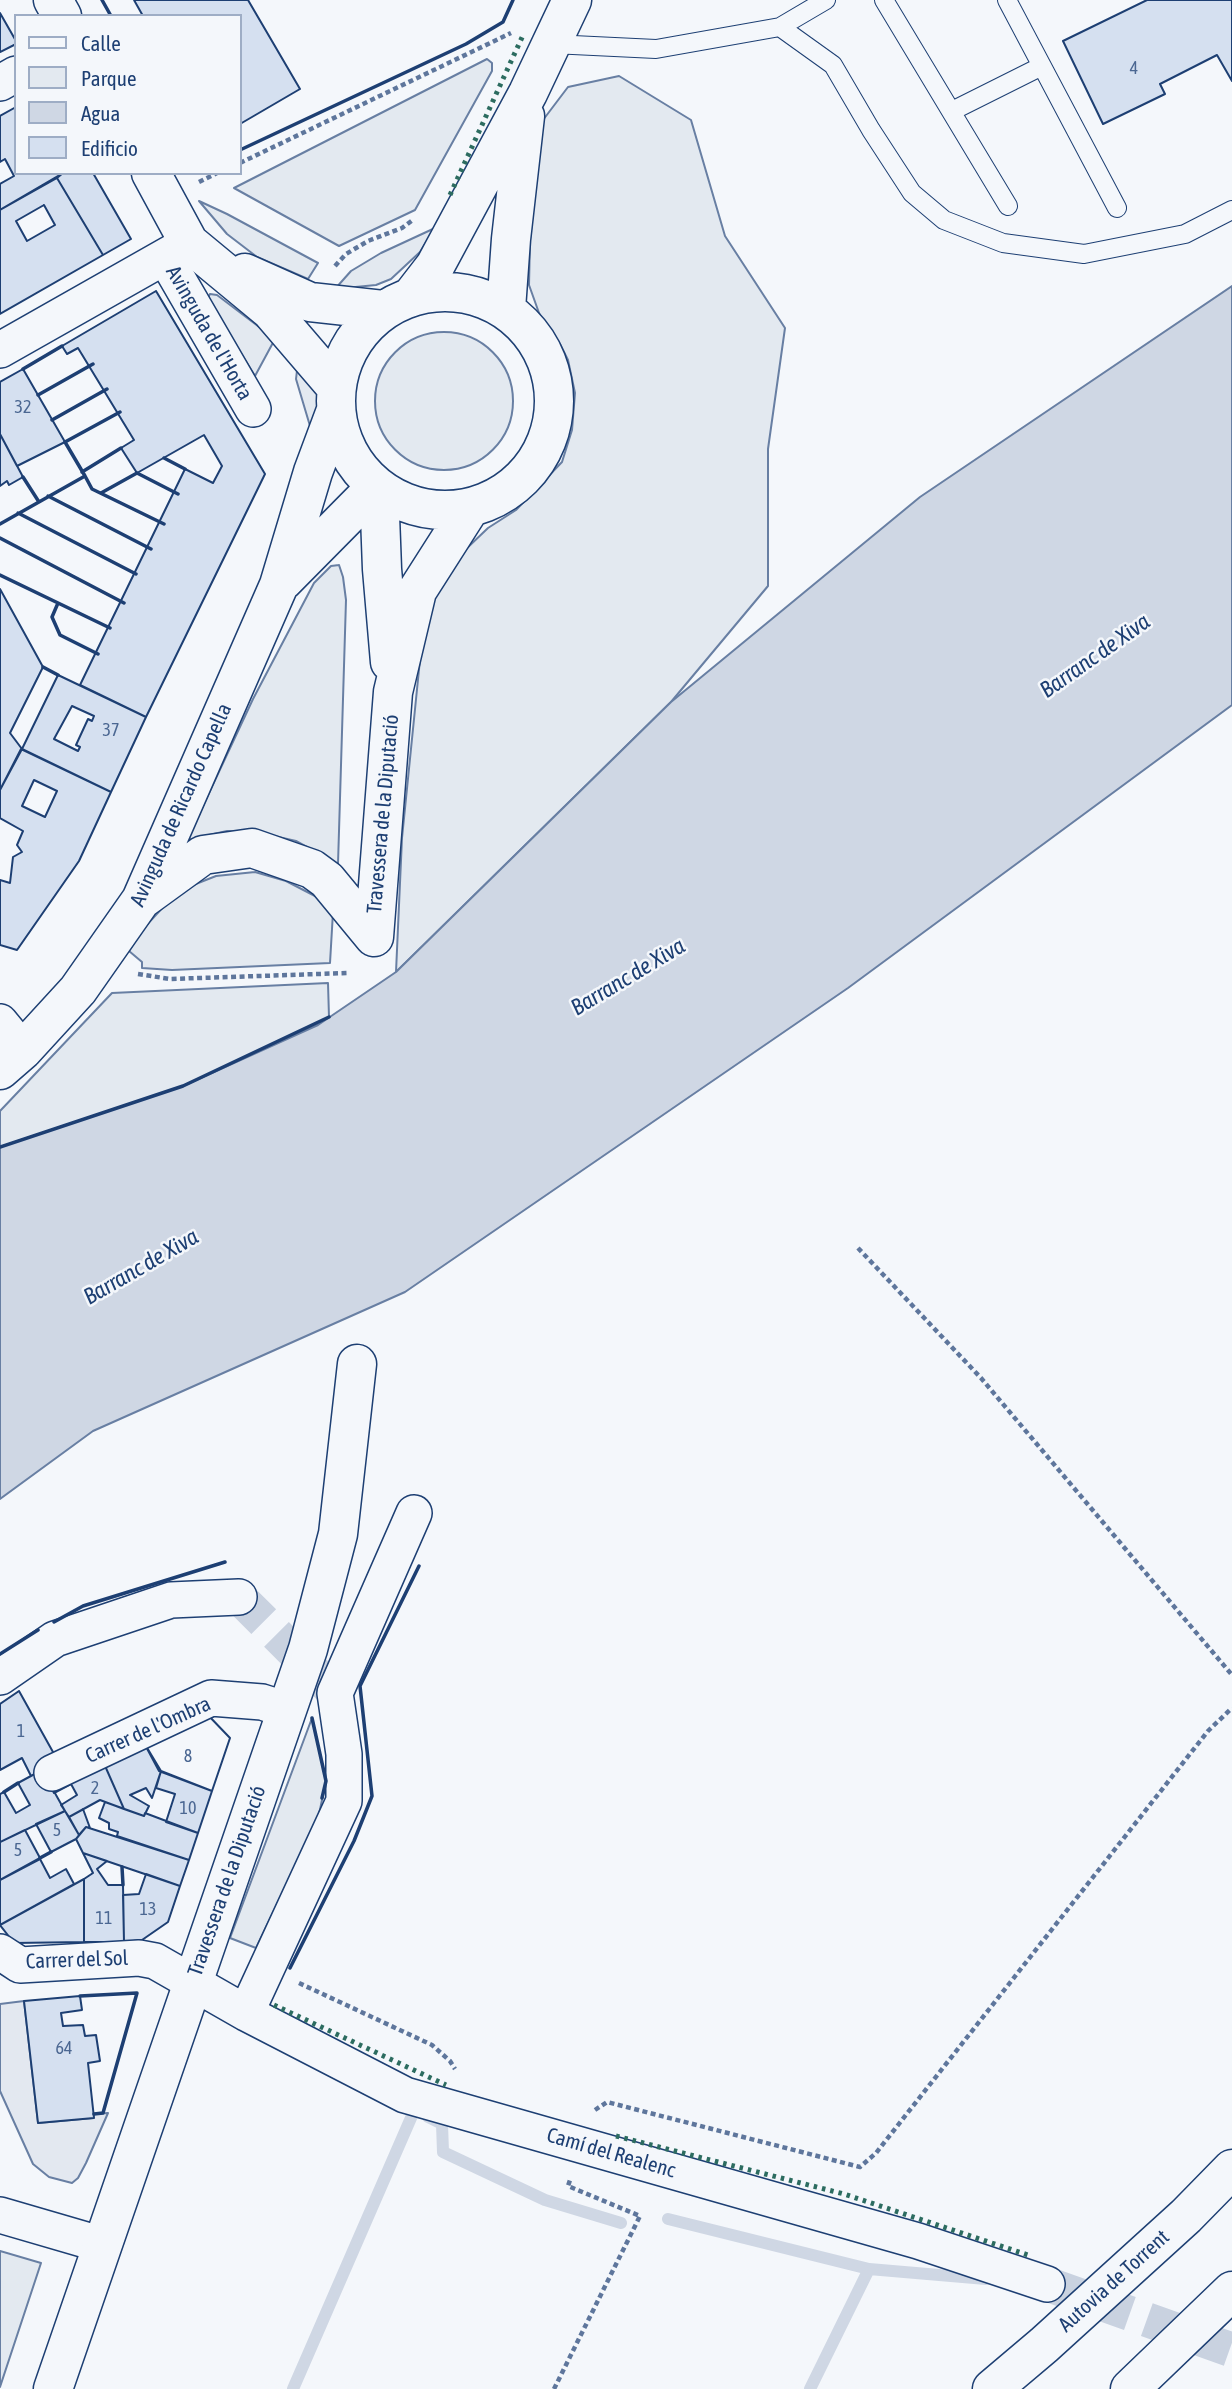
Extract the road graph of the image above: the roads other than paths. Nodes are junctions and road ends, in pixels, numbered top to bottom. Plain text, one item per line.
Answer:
1 (572, 0) edge
2 (826, 0) edge
3 (884, 0) edge
4 (1007, 0) edge
5 (780, 27) junction
6 (552, 44) junction
7 (1042, 66) junction
8 (528, 93) junction
9 (952, 111) junction
10 (152, 175) edge
11 (1008, 206) dead end
12 (1117, 208) dead end
13 (1232, 210) edge
14 (177, 250) junction
15 (397, 303) junction
16 (506, 309) junction
17 (0, 350) edge
18 (335, 400) junction
19 (253, 409) dead end
20 (377, 489) junction
21 (468, 510) junction
22 (279, 585) junction
23 (393, 692) junction
24 (141, 900) junction
25 (8, 1047) edge
26 (357, 1364) dead end
27 (414, 1513) dead end
28 (239, 1597) dead end
29 (0, 1677) edge
30 (287, 1710) junction
31 (52, 1773) dead end
32 (0, 1952) edge
33 (191, 1983) junction
34 (246, 2013) junction
35 (1232, 2168) edge
36 (0, 2215) edge
37 (103, 2245) junction
38 (1047, 2284) tunnel mouth
39 (1232, 2291) edge
40 (53, 2389) edge
41 (992, 2389) edge
42 (1130, 2389) edge

1 - 6 main road
2 - 5 lane
3 - 9 lane
4 - 7 lane
5 - 6 lane
5 - 13 lane
6 - 8 main road
7 - 9 lane
7 - 12 lane
8 - 15 main road
8 - 16 main road
9 - 11 lane
10 - 14 main road, Avinguda de l'Horta
14 - 15 main road, Avinguda de l'Horta
14 - 17 street
14 - 18 main road, Avinguda de l'Horta
14 - 19 street, Avinguda de l'Horta
15 - 16 main road
15 - 18 main road
16 - 21 main road
18 - 20 main road
18 - 22 main road
20 - 21 main road
20 - 22 main road
20 - 23 main road, Travessera de la Diputació
21 - 23 main road, Travessera de la Diputació
22 - 24 main road, Avinguda de Ricardo Capella
23 - 24 main road, Travessera de la Diputació
24 - 25 main road, Avinguda de Ricardo Capella
26 - 30 main road, Travessera de la Diputació
27 - 34 street
28 - 29 street
30 - 31 street, Carrer de l'Ombra
30 - 33 main road, Travessera de la Diputació
32 - 33 street, Carrer del Sol
33 - 34 street, Camí del Realenc
33 - 37 main road, Travessera de la Diputació
34 - 38 street, Camí del Realenc
35 - 41 main road, Autovia de Torrent
36 - 37 street
37 - 40 main road, Travessera de la Diputació
39 - 42 main road

